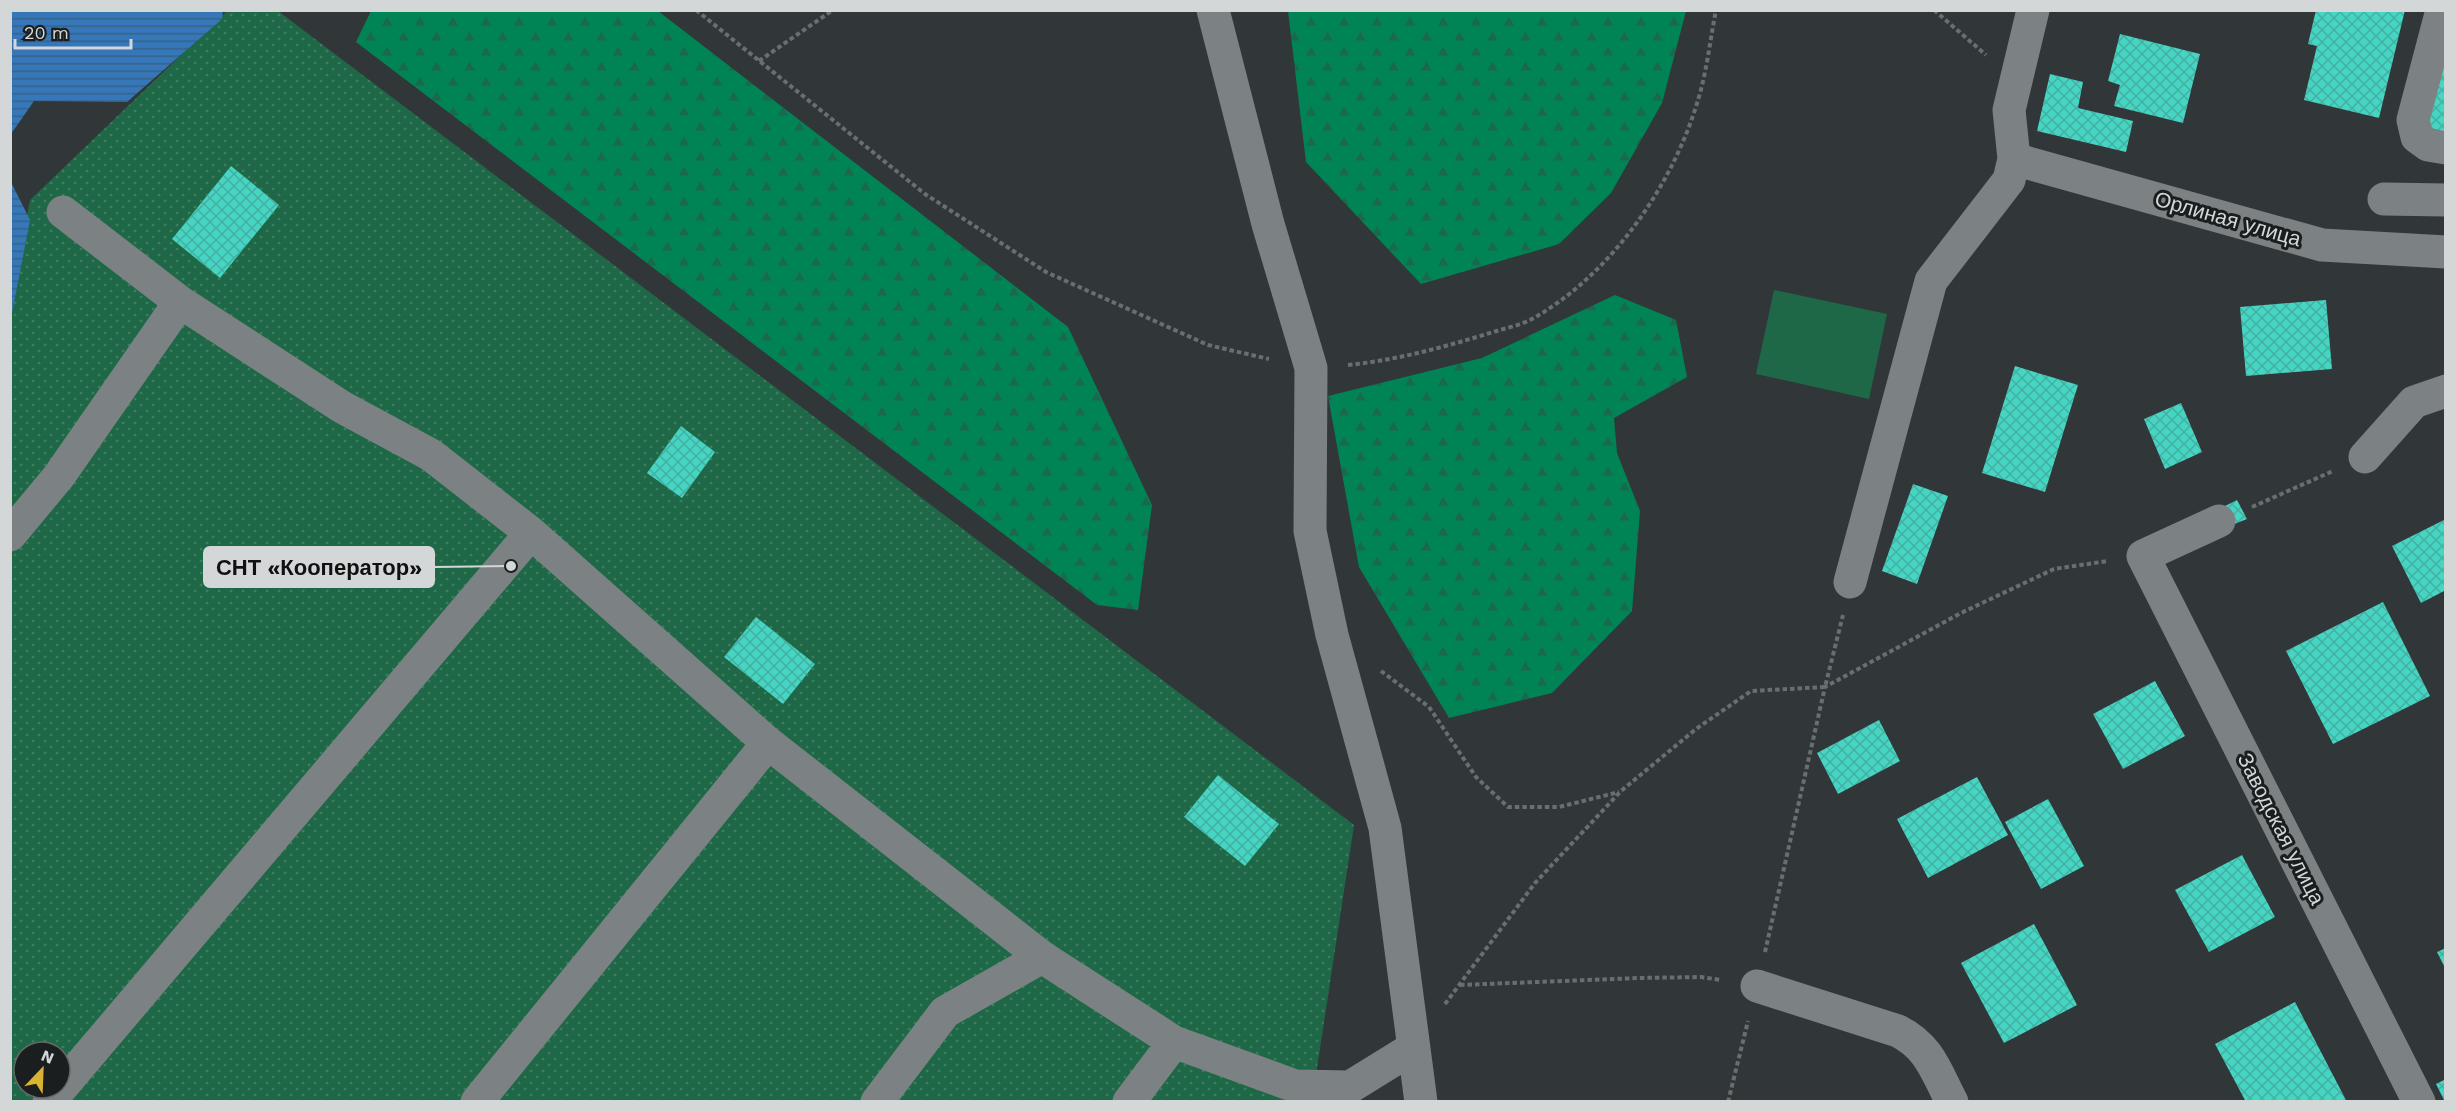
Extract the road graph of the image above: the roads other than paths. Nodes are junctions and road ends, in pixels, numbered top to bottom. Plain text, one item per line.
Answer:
1 (1213, 10) edge
2 (2033, 10) edge
3 (2442, 10) edge
4 (2445, 148) edge
5 (2014, 159) junction
6 (2384, 199) dead end
7 (2444, 200) edge
8 (63, 212) dead end
9 (2443, 251) edge
10 (180, 302) junction
11 (2445, 391) edge
12 (2365, 457) road end
13 (2219, 521) road end
14 (531, 534) junction
15 (10, 535) edge
16 (1851, 582) road end
17 (768, 743) junction
18 (1042, 957) junction
19 (1757, 986) road end
20 (1174, 1042) junction
21 (1413, 1048) junction
22 (49, 1101) edge
23 (477, 1101) edge
24 (877, 1101) edge
25 (1129, 1101) edge
26 (1421, 1101) edge
27 (1952, 1101) edge
28 (2419, 1101) edge

1 - 21 street
2 - 5 street
3 - 4 street
5 - 9 street, Орлиная улица
5 - 16 street
6 - 7 street
7 - 9 street
8 - 10 street
10 - 14 street
10 - 15 street
11 - 12 street
13 - 28 street, Заводская улица
14 - 17 street
14 - 22 street
17 - 18 street
17 - 23 street
18 - 20 street
18 - 24 street
19 - 27 street
20 - 21 street
20 - 25 street
21 - 26 street

